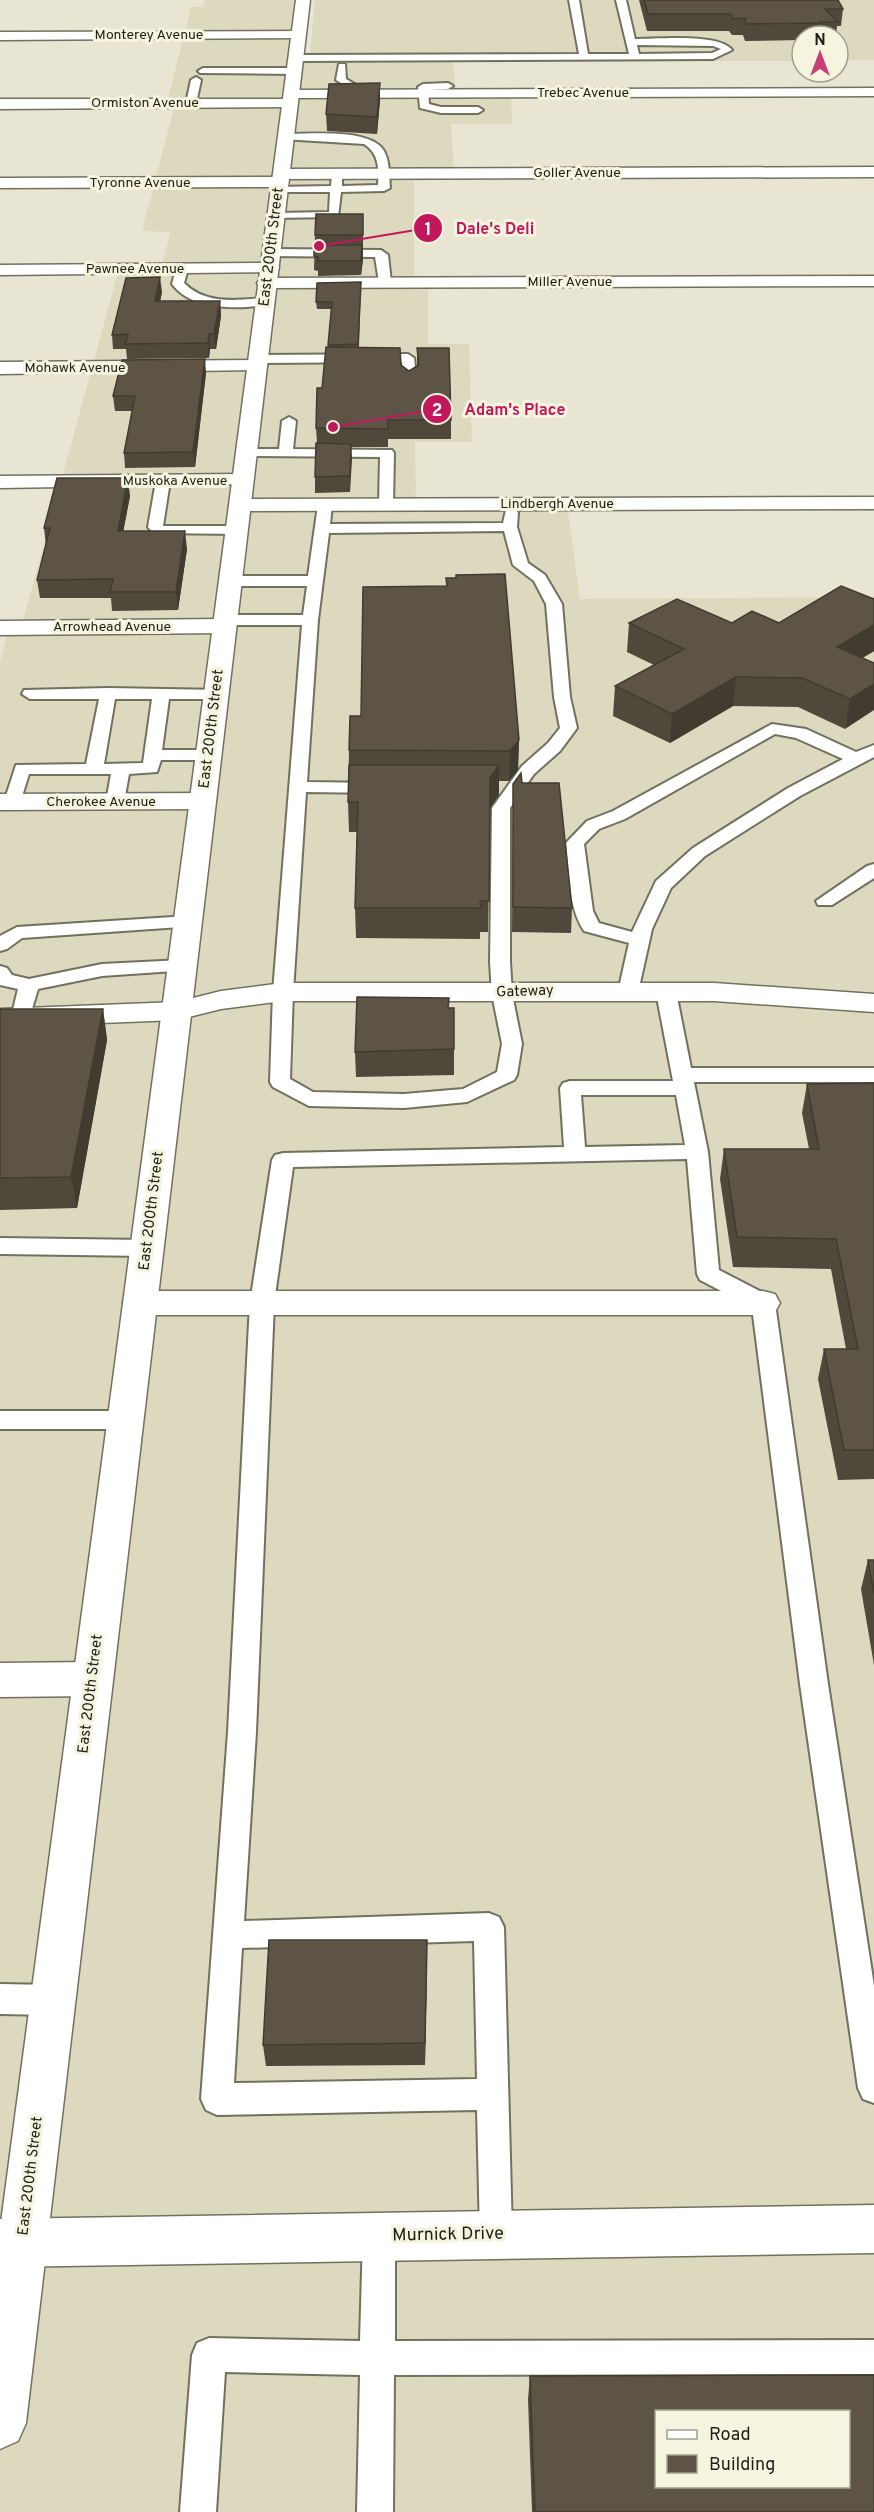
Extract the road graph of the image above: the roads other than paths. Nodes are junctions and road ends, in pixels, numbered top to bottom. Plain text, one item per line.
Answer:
1 (303, 0) edge
2 (574, 0) edge
3 (621, 0) edge
4 (0, 36) edge
5 (632, 42) junction
6 (584, 57) junction
7 (635, 57) junction
8 (342, 66) dead end
9 (294, 72) junction
10 (448, 86) dead end
11 (874, 92) edge
12 (352, 94) junction
13 (423, 94) junction
14 (191, 103) junction
15 (0, 104) edge
16 (478, 110) dead end
17 (286, 137) junction
18 (874, 172) edge
19 (384, 174) junction
20 (336, 181) junction
21 (0, 183) edge
22 (279, 190) junction
23 (182, 269) junction
24 (0, 270) edge
25 (268, 277) junction
26 (874, 281) edge
27 (385, 282) junction
28 (258, 363) junction
29 (0, 368) edge
30 (410, 383) edge
31 (289, 421) dead end
32 (286, 453) junction
33 (163, 481) junction
34 (0, 482) edge
35 (241, 492) junction
36 (874, 502) edge
37 (510, 504) junction
38 (325, 505) junction
39 (386, 505) junction
40 (510, 527) junction
41 (322, 529) junction
42 (230, 581) junction
43 (315, 581) junction
44 (310, 620) junction
45 (225, 623) junction
46 (0, 628) edge
47 (108, 693) junction
48 (30, 694) dead end
49 (161, 694) junction
50 (216, 694) junction
51 (153, 754) junction
52 (208, 754) junction
53 (868, 756) edge
54 (94, 769) junction
55 (121, 769) junction
56 (299, 787) junction
57 (390, 788) edge
58 (492, 788) edge
59 (515, 788) junction
60 (203, 801) junction
61 (7, 802) edge
62 (115, 802) junction
63 (874, 870) edge
64 (825, 901) dead end
65 (188, 922) junction
66 (640, 940) junction
67 (0, 945) edge
68 (182, 966) junction
69 (0, 972) edge
70 (29, 985) junction
71 (283, 992) junction
72 (628, 992) junction
73 (666, 992) junction
74 (502, 994) junction
75 (874, 1003) edge
76 (177, 1011) junction
77 (10, 1018) edge
78 (874, 1075) edge
79 (683, 1081) junction
80 (697, 1152) junction
81 (575, 1154) junction
82 (0, 1246) edge
83 (147, 1248) junction
84 (140, 1303) junction
85 (262, 1303) junction
86 (763, 1303) junction
87 (0, 1420) edge
88 (125, 1420) junction
89 (93, 1679) junction
90 (0, 1680) edge
91 (228, 1935) junction
92 (0, 1999) edge
93 (53, 2000) junction
94 (871, 2054) edge
95 (874, 2088) edge
96 (492, 2094) junction
97 (874, 2229) edge
98 (496, 2234) junction
99 (379, 2236) junction
100 (11, 2242) edge
101 (874, 2357) edge
102 (377, 2358) junction
103 (0, 2423) edge
104 (198, 2512) edge
105 (375, 2512) edge

1 - 9 street, East 200th Street
2 - 6 lane
3 - 5 lane
4 - 9 street, Monterey Avenue
5 - 7 lane
5 - 7 lane
6 - 7 lane
6 - 9 lane
8 - 12 lane
9 - 12 street, Trebec Avenue
9 - 14 street, Ormiston Avenue
9 - 14 lane
9 - 17 street, East 200th Street
10 - 13 lane
11 - 13 street, Trebec Avenue
12 - 13 street, Trebec Avenue
13 - 16 lane
14 - 15 street, Ormiston Avenue
17 - 19 lane
17 - 22 street, East 200th Street
18 - 19 street, Goller Avenue
19 - 20 street, Goller Avenue
20 - 22 street, Goller Avenue
20 - 22 lane
21 - 22 street, Tyronne Avenue
22 - 25 street, East 200th Street
23 - 24 street, Pawnee Avenue
23 - 25 street, Pawnee Avenue
23 - 25 lane
25 - 27 street, Miller Avenue
25 - 27 lane
25 - 28 street, East 200th Street
26 - 27 street, Miller Avenue
28 - 29 street, Mohawk Avenue
28 - 30 lane
28 - 35 street, East 200th Street
31 - 32 lane
32 - 35 lane
32 - 39 lane
33 - 34 street, Muskoka Avenue
33 - 35 street, Muskoka Avenue
33 - 35 lane
35 - 38 street, Lindbergh Avenue
35 - 42 street, East 200th Street
36 - 37 street, Lindbergh Avenue
37 - 39 street, Lindbergh Avenue
37 - 40 lane
38 - 39 street, Lindbergh Avenue
38 - 41 lane
40 - 41 lane
40 - 59 lane
41 - 43 lane
42 - 43 lane
42 - 45 street, East 200th Street
43 - 44 lane
44 - 45 lane
44 - 56 lane
45 - 46 street, Arrowhead Avenue
45 - 50 street, East 200th Street
47 - 48 lane
47 - 49 lane
47 - 54 lane
49 - 50 lane
49 - 51 lane
50 - 52 street, East 200th Street
51 - 52 lane
51 - 55 lane
52 - 60 street, East 200th Street
53 - 66 lane
53 - 66 lane
54 - 55 lane
54 - 61 lane
55 - 62 lane
56 - 57 lane
56 - 71 lane
58 - 59 lane
59 - 74 lane
60 - 62 street, Cherokee Avenue
60 - 65 street, East 200th Street
61 - 62 street, Cherokee Avenue
63 - 64 lane
65 - 67 lane
65 - 68 street, East 200th Street
66 - 72 lane
68 - 70 lane
68 - 76 street, East 200th Street
69 - 70 lane
70 - 77 lane
71 - 74 street, Gateway
71 - 74 lane
71 - 76 street, Gateway
72 - 73 street, Gateway
72 - 74 street, Gateway
73 - 75 street, Gateway
73 - 79 lane
76 - 77 street, Gateway
76 - 83 street, East 200th Street
78 - 79 lane
79 - 80 lane
79 - 81 lane
80 - 81 lane
80 - 86 lane
81 - 85 lane
82 - 83 lane
83 - 84 street, East 200th Street
84 - 85 street
84 - 88 street, East 200th Street
85 - 86 street
85 - 91 lane
86 - 94 lane
87 - 88 lane
88 - 89 street, East 200th Street
89 - 90 street
89 - 93 street, East 200th Street
91 - 96 lane
91 - 96 lane
92 - 93 lane
93 - 100 street, East 200th Street
94 - 95 lane
96 - 98 lane
97 - 98 street, Murnick Drive
98 - 99 street, Murnick Drive
99 - 100 street, Murnick Drive
99 - 102 lane
100 - 103 street, East 200th Street
101 - 102 lane
102 - 104 lane
102 - 105 lane

